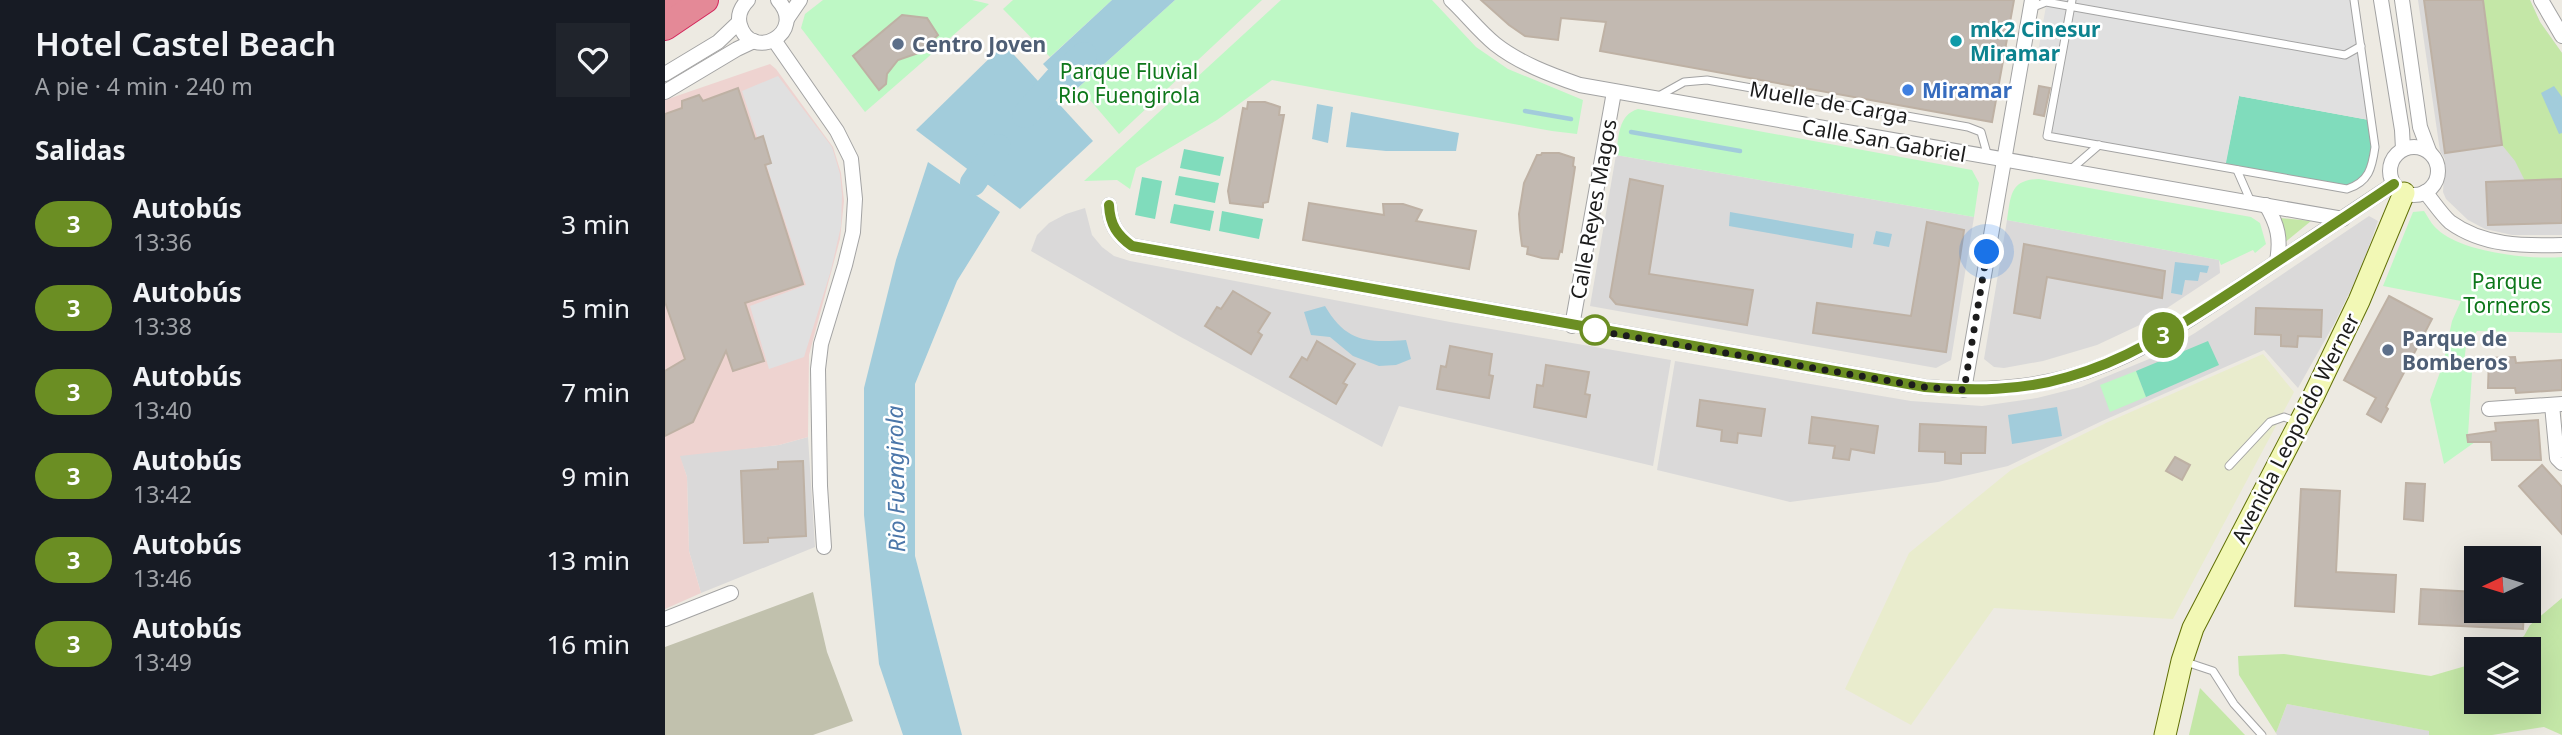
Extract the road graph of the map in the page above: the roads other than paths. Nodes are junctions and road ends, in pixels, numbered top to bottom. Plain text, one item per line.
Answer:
1 (705, 0) edge
2 (748, 0) edge
3 (778, 0) edge
4 (800, 0) edge
5 (1451, 0) edge
6 (2354, 0) edge
7 (2381, 0) edge
8 (2402, 0) edge
9 (2541, 0) edge
10 (2072, 3) edge
11 (2031, 4) edge
12 (787, 19) junction
13 (739, 22) junction
14 (665, 27) edge
15 (2562, 36) edge
16 (774, 40) junction
17 (754, 41) junction
18 (2361, 46) junction
19 (665, 74) edge
20 (665, 92) edge
21 (1614, 92) junction
22 (1654, 99) junction
23 (2099, 145) junction
24 (2403, 149) junction
25 (2429, 151) junction
26 (1988, 158) junction
27 (2003, 161) junction
28 (2237, 170) junction
29 (2068, 172) junction
30 (2408, 190) junction
31 (2259, 204) junction
32 (1109, 205) dead end
33 (2343, 219) junction
34 (2562, 245) edge
35 (2277, 261) junction
36 (1572, 326) junction
37 (1964, 390) junction
38 (2557, 404) edge
39 (2489, 409) dead end
40 (2299, 422) junction
41 (2562, 463) edge
42 (2229, 466) dead end
43 (824, 547) dead end
44 (731, 593) dead end
45 (665, 619) edge
46 (2182, 661) junction
47 (2165, 735) edge
48 (2262, 735) edge

1 - 14 highway
2 - 13 street
3 - 12 street
4 - 12 street
5 - 21 street, Calle San Gabriel
6 - 18 lane
7 - 24 street
8 - 25 street
9 - 15 street
10 - 11 lane
10 - 18 lane
10 - 23 lane
11 - 27 street
12 - 16 street
13 - 17 street
13 - 19 street
16 - 17 street
16 - 43 street
17 - 20 street
18 - 28 lane
21 - 22 street, Calle San Gabriel
21 - 36 street, Calle Reyes Magos
22 - 26 street, Calle San Gabriel
22 - 26 lane, Muelle de Carga
23 - 28 lane
23 - 29 lane
24 - 25 street
24 - 30 street
25 - 30 street
26 - 27 street, Calle San Gabriel
27 - 29 street, Calle San Gabriel
27 - 37 street
28 - 31 lane
29 - 31 street, Calle San Gabriel
30 - 33 street
30 - 34 street
30 - 40 street, Avenida Leopoldo Werner
31 - 33 street, Calle San Gabriel
31 - 35 street
32 - 36 street
33 - 35 street
35 - 37 street
36 - 37 street
38 - 39 street
38 - 41 street
40 - 42 lane
40 - 46 street, Avenida Leopoldo Werner
44 - 45 street
46 - 47 street, Avenida Leopoldo Werner
46 - 48 lane

